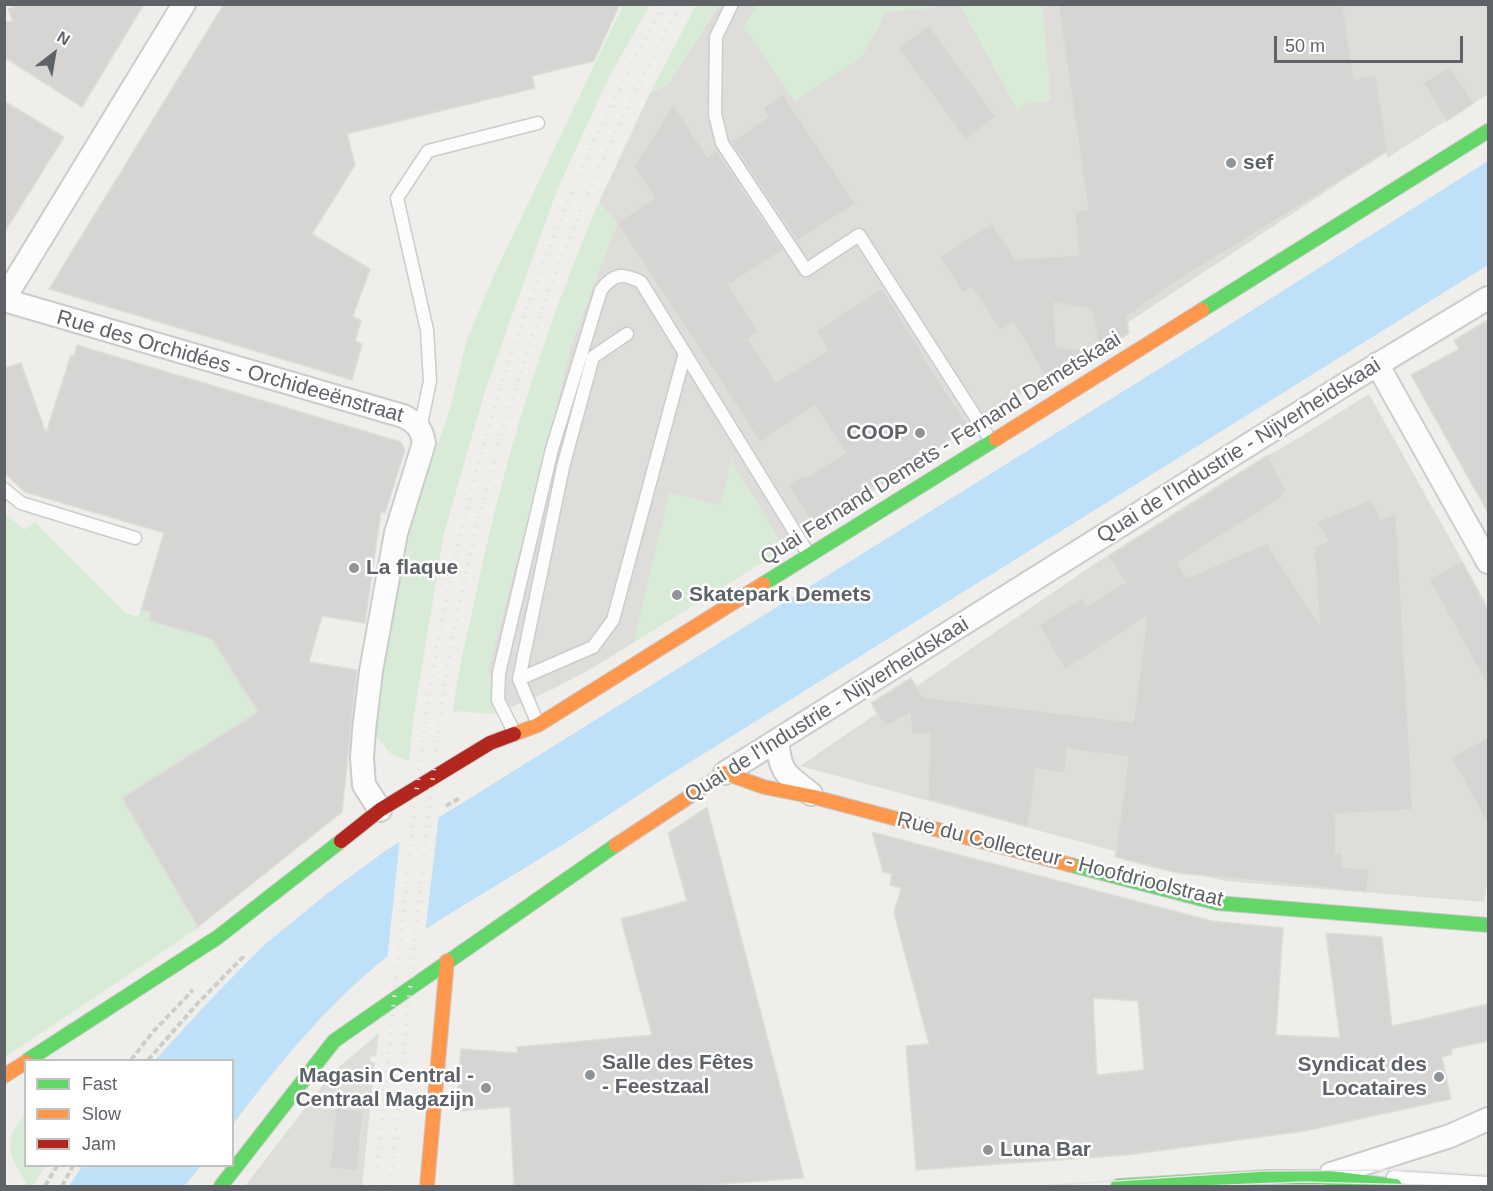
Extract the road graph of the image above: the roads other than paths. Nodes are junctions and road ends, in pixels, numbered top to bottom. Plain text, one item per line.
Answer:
1 (184, 4) edge
2 (732, 4) edge
3 (538, 123) dead end
4 (1488, 131) edge
5 (1488, 298) edge
6 (4, 300) edge
7 (627, 334) dead end
8 (685, 353) junction
9 (1377, 364) junction
10 (420, 429) junction
11 (992, 442) junction
12 (4, 489) edge
13 (135, 538) dead end
14 (810, 556) junction
15 (1488, 562) edge
16 (519, 679) junction
17 (538, 725) junction
18 (515, 734) junction
19 (777, 741) junction
20 (725, 773) junction
21 (814, 797) junction
22 (380, 810) junction
23 (1488, 925) edge
24 (447, 961) junction
25 (30, 1059) edge
26 (24, 1063) edge
27 (4, 1076) edge
28 (1488, 1119) edge
29 (1323, 1177) junction
30 (1268, 1182) edge
31 (1488, 1183) edge
32 (220, 1186) edge
33 (427, 1186) edge
34 (1118, 1186) edge
35 (1395, 1186) edge

1 - 6 street
2 - 11 lane
3 - 10 lane
4 - 11 main road, Quai Fernand Demets - Fernand Demetskaai
5 - 9 street, Quai de l'Industrie - Nijverheidskaai
6 - 10 street, Rue des Orchidées - Orchideeënstraat
7 - 16 lane
8 - 14 lane
8 - 16 lane
8 - 18 lane
9 - 15 street
9 - 19 street, Quai de l'Industrie - Nijverheidskaai
10 - 22 street, Rue des Orchidées - Orchideeënstraat
11 - 14 main road, Quai Fernand Demets - Fernand Demetskaai
12 - 13 lane
14 - 17 main road, Quai Fernand Demets - Fernand Demetskaai
16 - 17 lane
17 - 18 main road, Quai Fernand Demets - Fernand Demetskaai
18 - 22 main road, Quai Fernand Demets - Fernand Demetskaai
19 - 20 street, Quai de l'Industrie - Nijverheidskaai
19 - 21 street, Rue du Collecteur - Hoofdrioolstraat
20 - 21 main road, Rue du Collecteur - Hoofdrioolstraat
20 - 24 main road, Quai de l'Industrie - Nijverheidskaai
21 - 23 main road, Rue du Collecteur - Hoofdrioolstraat
22 - 25 main road, Quai Fernand Demets - Fernand Demetskaai
24 - 32 main road, Quai de l'Industrie - Nijverheidskaai
24 - 33 main road
26 - 27 main road, Quai Fernand Demets - Fernand Demetskaai
28 - 29 street
29 - 30 main road
29 - 31 lane
29 - 35 main road
30 - 34 main road

